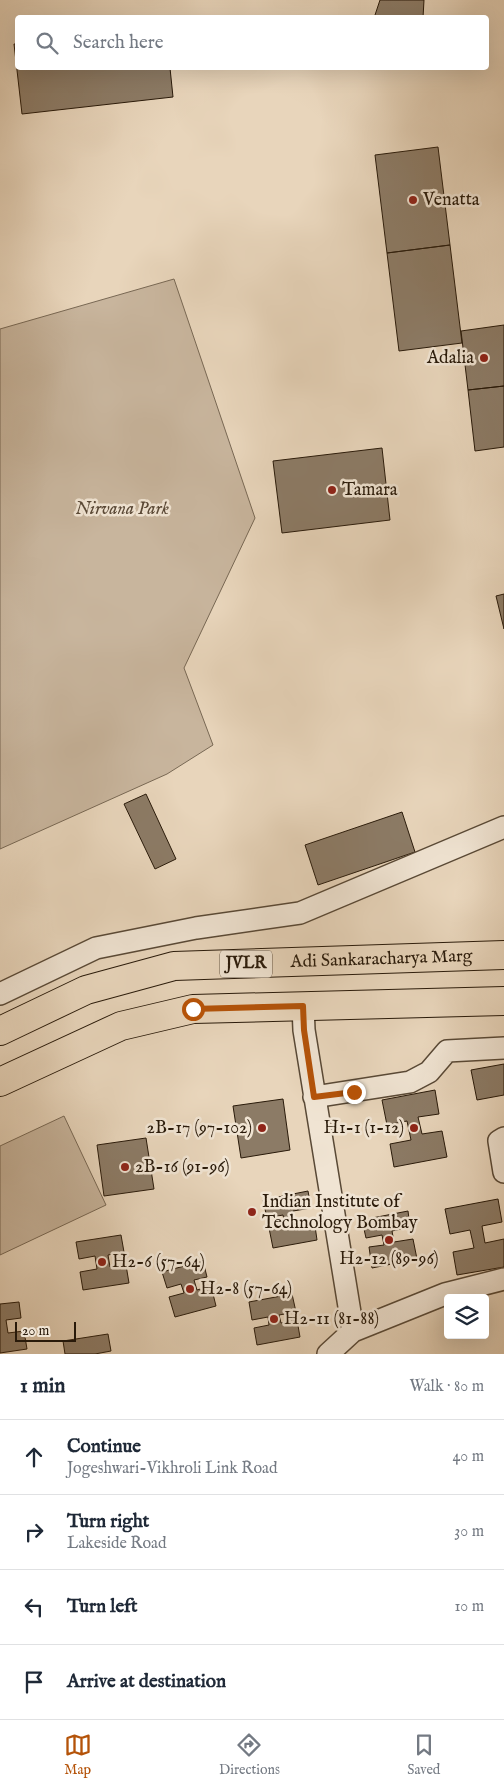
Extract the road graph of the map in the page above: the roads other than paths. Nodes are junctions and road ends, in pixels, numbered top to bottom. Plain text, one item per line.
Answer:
1 (504, 828) edge
2 (504, 955) edge
3 (0, 994) edge
4 (504, 1001) edge
5 (303, 1006) junction
6 (0, 1031) edge
7 (504, 1048) edge
8 (0, 1082) edge
9 (314, 1097) junction
10 (504, 1138) edge
11 (504, 1172) edge
12 (504, 1279) edge
13 (353, 1331) junction
14 (328, 1354) edge

1 - 3 street
2 - 6 main road, Adi Sankaracharya Marg / JVLR
4 - 5 main road
5 - 8 main road
5 - 9 street
7 - 9 street
9 - 13 street
10 - 11 street
12 - 13 street
13 - 14 street

